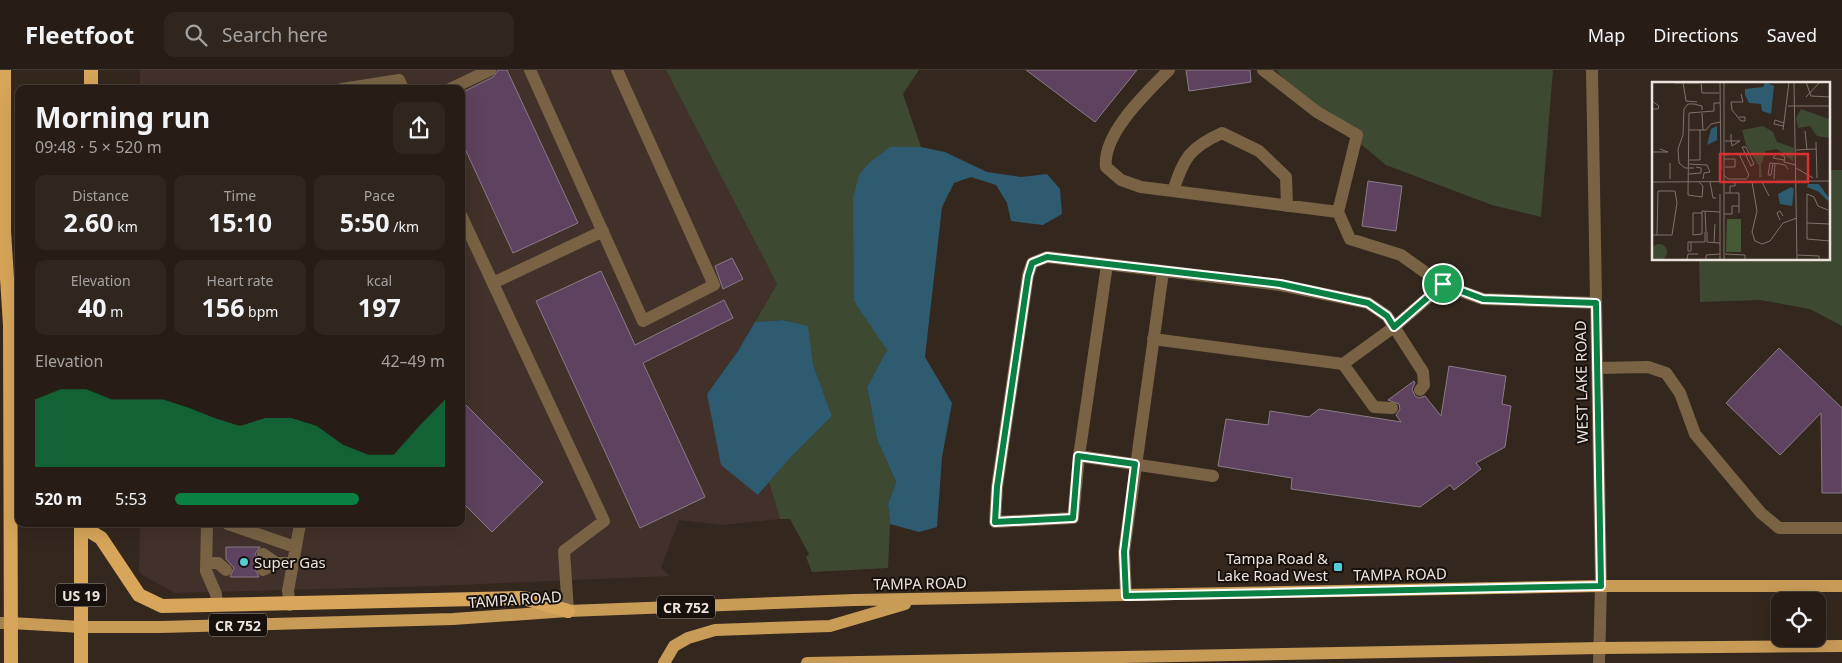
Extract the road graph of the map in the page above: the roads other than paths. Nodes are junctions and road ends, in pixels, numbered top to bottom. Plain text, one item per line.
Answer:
1 (4, 70) edge
2 (91, 70) edge
3 (490, 70) edge
4 (530, 70) edge
5 (617, 70) edge
6 (1169, 70) edge
7 (1263, 70) edge
8 (1592, 70) edge
9 (91, 85) edge
10 (367, 85) edge
11 (401, 85) edge
12 (458, 85) edge
13 (1173, 191) junction
14 (1287, 206) junction
15 (1338, 212) junction
16 (465, 224) edge
17 (4, 231) junction
18 (603, 231) junction
19 (0, 247) edge
20 (1107, 265) junction
21 (1162, 272) junction
22 (493, 283) junction
23 (1443, 284) junction
24 (1596, 303) junction
25 (1394, 327) junction
26 (1153, 339) junction
27 (1343, 364) junction
28 (1597, 368) junction
29 (1420, 390) dead end
30 (1392, 408) dead end
31 (1078, 456) junction
32 (1135, 464) junction
33 (1213, 476) dead end
34 (81, 527) edge
35 (84, 527) edge
36 (208, 527) edge
37 (237, 527) edge
38 (299, 527) edge
39 (1842, 528) edge
40 (295, 547) junction
41 (262, 554) dead end
42 (276, 563) junction
43 (293, 563) junction
44 (262, 570) dead end
45 (1601, 586) junction
46 (1842, 586) edge
47 (1126, 596) junction
48 (922, 599) junction
49 (217, 605) junction
50 (290, 605) junction
51 (568, 611) junction
52 (5, 623) edge
53 (81, 627) junction
54 (1842, 646) edge
55 (1599, 648) junction
56 (1261, 659) edge
57 (879, 662) edge
58 (11, 663) edge
59 (81, 663) edge
60 (664, 663) edge
61 (807, 663) edge
62 (1599, 663) edge

1 - 17 highway
2 - 9 highway
3 - 12 street
4 - 18 street
5 - 18 street
6 - 13 street
7 - 15 street
8 - 24 street, WEST LAKE ROAD
10 - 11 street
13 - 14 street
13 - 14 street
14 - 15 street
15 - 23 street
16 - 22 street
17 - 19 highway
17 - 52 highway
18 - 22 street
20 - 21 street
20 - 31 street
20 - 31 street
21 - 25 street
21 - 26 street
22 - 51 street
23 - 24 street
23 - 25 street
24 - 28 street, WEST LAKE ROAD
25 - 27 street
25 - 29 street
26 - 27 street
26 - 32 street
27 - 30 street
28 - 39 street
28 - 45 street, WEST LAKE ROAD
31 - 32 street
32 - 33 street
32 - 47 street
34 - 53 highway, US 19
35 - 49 highway
36 - 49 street
37 - 40 street
38 - 40 street
40 - 43 street
41 - 42 street
42 - 43 street
42 - 44 street
43 - 50 street
45 - 46 main road, TAMPA ROAD / CR 752
45 - 47 main road, TAMPA ROAD / CR 752
45 - 55 street, WEST LAKE ROAD
47 - 48 main road, TAMPA ROAD / CR 752
48 - 51 main road, TAMPA ROAD / CR 752
48 - 60 main road
49 - 50 highway
50 - 51 highway
51 - 53 main road, TAMPA ROAD / CR 752
52 - 53 main road, TAMPA ROAD / CR 752
52 - 58 highway
53 - 59 highway, US 19
54 - 55 main road
55 - 56 main road
55 - 62 street, WEST LAKE ROAD
56 - 57 main road
57 - 61 main road

